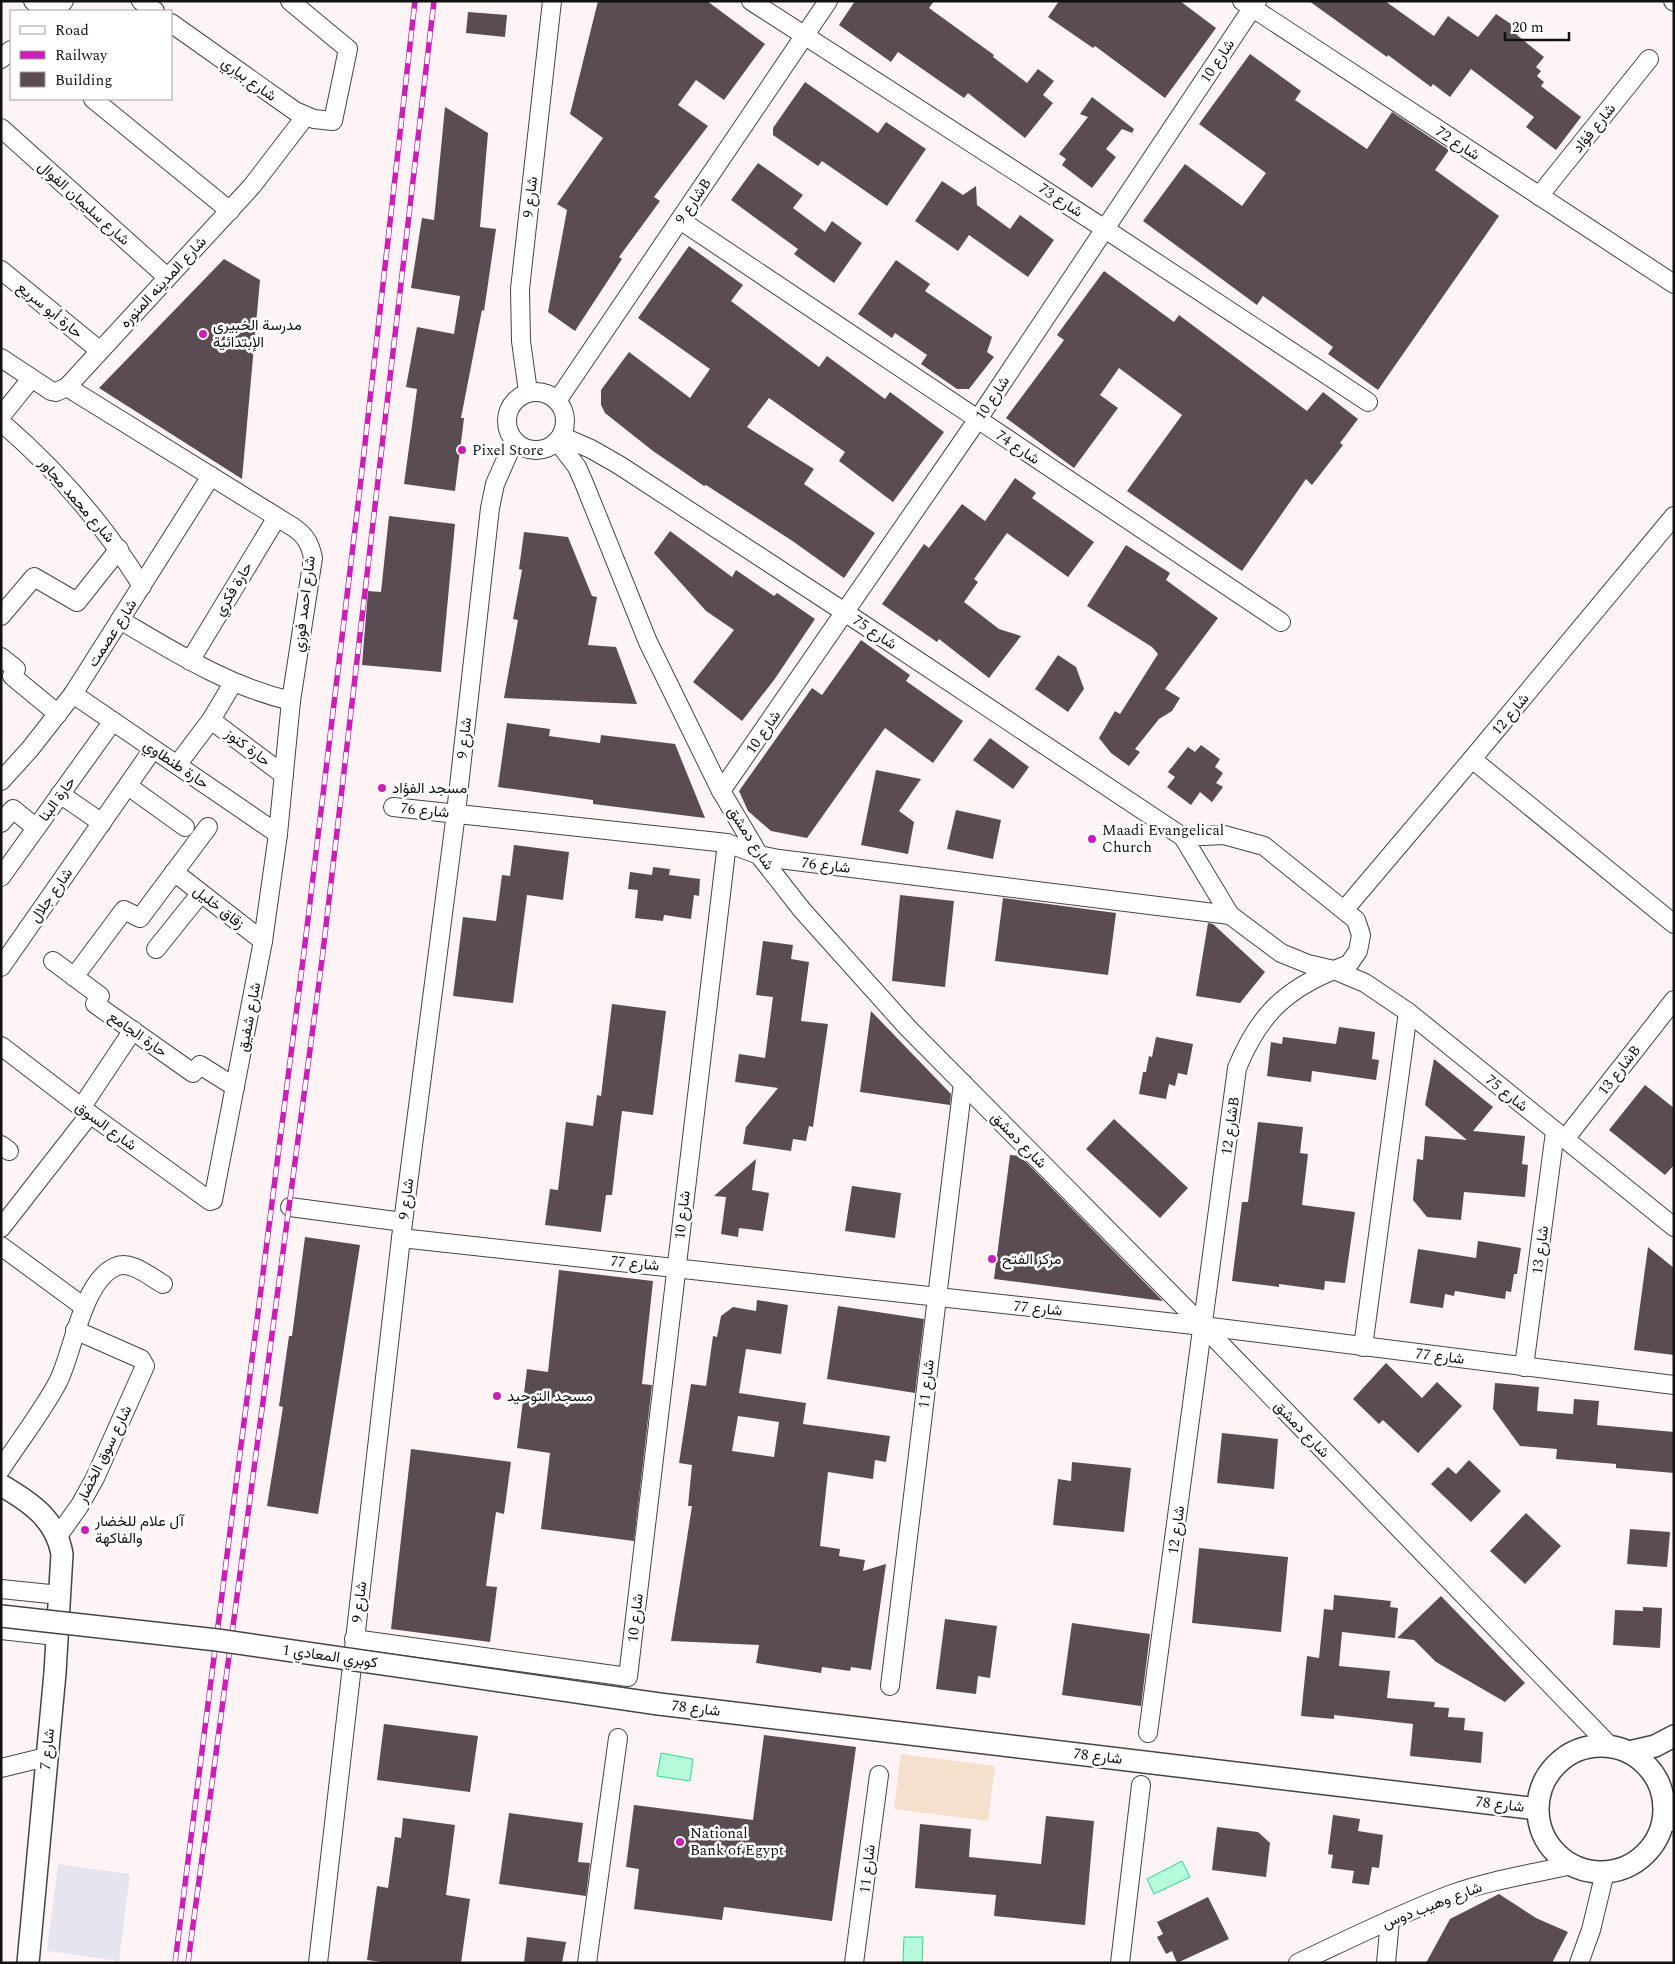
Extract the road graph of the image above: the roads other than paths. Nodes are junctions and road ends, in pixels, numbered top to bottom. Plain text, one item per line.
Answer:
1 (33, 1) edge
2 (64, 1) edge
3 (141, 1) edge
4 (290, 1) edge
5 (552, 1) edge
6 (751, 1) edge
7 (828, 1) edge
8 (1251, 4) edge
9 (46, 10) edge
10 (54, 10) edge
11 (154, 10) edge
12 (172, 24) edge
13 (806, 36) junction
14 (1649, 59) dead end
15 (94, 100) edge
16 (305, 116) junction
17 (1, 128) edge
18 (1539, 196) junction
19 (230, 211) junction
20 (680, 220) junction
21 (1105, 228) junction
22 (1, 270) edge
23 (167, 277) junction
24 (1674, 284) edge
25 (99, 350) junction
26 (1, 358) edge
27 (31, 379) junction
28 (67, 387) junction
29 (528, 392) junction
30 (557, 401) junction
31 (1368, 402) dead end
32 (1, 416) edge
33 (978, 419) junction
34 (1, 422) edge
35 (559, 439) junction
36 (514, 441) junction
37 (211, 476) junction
38 (1674, 516) edge
39 (277, 517) junction
40 (119, 549) junction
41 (142, 586) junction
42 (846, 613) junction
43 (1, 616) edge
44 (120, 620) junction
45 (1281, 622) dead end
46 (190, 661) junction
47 (2, 669) edge
48 (233, 683) junction
49 (73, 694) junction
50 (291, 701) junction
51 (58, 714) junction
52 (211, 720) junction
53 (112, 721) junction
54 (154, 749) junction
55 (1472, 759) junction
56 (177, 765) junction
57 (284, 775) junction
58 (1, 781) edge
59 (128, 786) junction
60 (721, 791) junction
61 (60, 794) junction
62 (393, 807) dead end
63 (456, 813) junction
64 (1, 823) edge
65 (102, 823) junction
66 (185, 827) dead end
67 (208, 827) dead end
68 (36, 828) junction
69 (278, 834) junction
70 (1183, 837) junction
71 (728, 843) junction
72 (759, 855) junction
73 (174, 872) junction
74 (1, 877) edge
75 (201, 893) junction
76 (1345, 909) junction
77 (1230, 915) junction
78 (1674, 924) edge
79 (263, 941) junction
80 (156, 949) dead end
81 (53, 962) dead end
82 (1, 967) edge
83 (1334, 970) junction
84 (74, 977) junction
85 (1674, 1000) edge
86 (1408, 1012) junction
87 (133, 1030) junction
88 (3, 1051) edge
89 (963, 1083) junction
90 (235, 1087) junction
91 (85, 1111) junction
92 (1560, 1136) junction
93 (213, 1199) joint
94 (290, 1207) dead end
95 (1674, 1227) edge
96 (1, 1228) edge
97 (402, 1230) junction
98 (1, 1246) edge
99 (676, 1268) junction
100 (164, 1284) dead end
101 (937, 1298) junction
102 (84, 1308) junction
103 (1203, 1326) junction
104 (75, 1330) junction
105 (1363, 1347) junction
106 (1524, 1367) junction
107 (1674, 1385) edge
108 (1, 1469) edge
109 (1, 1484) edge
110 (58, 1536) junction
111 (1, 1589) edge
112 (60, 1595) junction
113 (1, 1616) edge
114 (1, 1630) edge
115 (56, 1636) junction
116 (354, 1639) junction
117 (890, 1686) dead end
118 (659, 1704) joint
119 (1148, 1733) dead end
120 (1674, 1736) edge
121 (618, 1738) dead end
122 (1620, 1749) junction
123 (46, 1757) junction
124 (1, 1768) edge
125 (879, 1775) dead end
126 (1141, 1786) dead end
127 (1537, 1809) junction
128 (1669, 1810) edge
129 (1571, 1865) junction
130 (1605, 1872) junction
131 (1390, 1920) junction
132 (24, 1960) edge
133 (318, 1963) edge
134 (587, 1963) edge
135 (854, 1963) edge
136 (1120, 1963) edge
137 (1298, 1963) edge
138 (1386, 1963) edge
139 (1579, 1963) edge

1 - 9 street
2 - 10 street
3 - 11 street
4 - 16 street, شارع بياري
5 - 29 street, شارع 9
6 - 13 street, شارع 73
7 - 13 street, شارع 9B
8 - 18 street, شارع 72
8 - 21 street, شارع 10
12 - 16 street, شارع بياري
13 - 20 street, شارع 9B
13 - 21 street, شارع 73
14 - 18 street, شارع فؤاد
15 - 19 street
16 - 19 street, شارع المدينه المنوره
17 - 23 street, شارع سليمان الفوال
18 - 24 street, شارع 72
19 - 23 street, شارع المدينه المنوره
20 - 30 street, شارع 9B
20 - 33 street, شارع 74
21 - 31 street, شارع 73
21 - 33 street, شارع 10
22 - 25 street, حارة أبو سريع
23 - 25 street, شارع المدينه المنوره
25 - 28 street, شارع المدينه المنوره
26 - 27 street
27 - 28 street
27 - 32 street
28 - 37 street, شارع احمد فوزي
29 - 30 street
29 - 36 street
30 - 35 street
33 - 42 street, شارع 10
33 - 45 street, شارع 74
34 - 40 street, شارع محمد مجاور
35 - 36 street
35 - 42 street, شارع 75
35 - 60 street, شارع دمشق
36 - 63 street, شارع 9
37 - 39 street, شارع احمد فوزي
37 - 41 street, شارع عصمت
38 - 55 street, شارع 12
39 - 46 street, حارة فكري
39 - 50 street, شارع احمد فوزي
40 - 41 street, شارع محمد مجاور
40 - 43 street
41 - 44 street, شارع عصمت
42 - 60 street, شارع 10
42 - 70 street, شارع 75
44 - 46 street
44 - 49 street, شارع عصمت
46 - 48 street
47 - 51 street
48 - 50 street
48 - 52 street
49 - 51 street, شارع عصمت
49 - 53 street, حارة طنطاوي
50 - 57 street, شارع احمد فوزي
51 - 58 street, شارع عصمت
52 - 56 street
52 - 57 street, حارة كنوز
53 - 54 street, حارة طنطاوي
53 - 61 street, حارة البنا
54 - 56 street, حارة طنطاوي
54 - 59 street, شارع جلال
55 - 76 street, شارع 12
55 - 78 street
56 - 69 street, حارة طنطاوي
57 - 69 street, شارع احمد فوزي
59 - 65 street, شارع جلال
59 - 66 street
60 - 72 street, شارع دمشق
61 - 65 street
61 - 68 street, حارة البنا
62 - 63 street, شارع 76
63 - 71 street, شارع 76
63 - 97 street, شارع 9
64 - 68 street
65 - 82 street, شارع جلال
67 - 73 street
68 - 74 street, حارة البنا
69 - 79 street, شارع شفيق
70 - 76 street
70 - 77 street, شارع 75
71 - 72 street, شارع 76
71 - 99 street, شارع 10
72 - 77 street, شارع 76
72 - 89 street, شارع دمشق
73 - 75 street, زقاق خليل
73 - 84 street
75 - 79 street, زقاق خليل
75 - 80 street
76 - 83 street
77 - 83 street, شارع 75
79 - 90 street, شارع شفيق
81 - 84 street, حارة الجامع
83 - 86 street, شارع 75
83 - 103 street, شارع 12B
84 - 87 street, حارة الجامع
85 - 92 street, شارع 13B
86 - 92 street, شارع 75
86 - 105 street
87 - 90 street, حارة الجامع
87 - 91 street
88 - 91 street, شارع السوق
89 - 101 street, شارع 11
89 - 103 street, شارع دمشق
90 - 93 street, شارع شفيق
91 - 93 street, شارع السوق
91 - 96 street
92 - 95 street, شارع 75
92 - 106 street, شارع 13
94 - 97 street, شارع 77
97 - 99 street, شارع 77
97 - 116 street, شارع 9
98 - 102 street
99 - 101 street, شارع 77
99 - 116 street, شارع 10
100 - 102 street
101 - 103 street, شارع 77
101 - 117 street, شارع 11
102 - 104 street
103 - 105 street, شارع 77
103 - 119 street, شارع 12
103 - 122 street, شارع دمشق
104 - 108 street
104 - 110 street, شارع سوق الخضار
105 - 106 street, شارع 77
106 - 107 street, شارع 77
109 - 110 street
110 - 112 street, شارع 7
111 - 112 street
112 - 115 street, شارع 7
113 - 118 street, كوبري المعادي 1, bridge
114 - 115 street
115 - 123 street, شارع 7
116 - 133 street, شارع 9
118 - 127 street, شارع 78
120 - 122 street
121 - 134 street
122 - 127 street
122 - 128 street
123 - 124 street
123 - 132 street, شارع 7
125 - 135 street, شارع 11
126 - 136 street
127 - 129 street
128 - 130 street
129 - 130 street
129 - 131 street, شارع وهيب دوس
130 - 139 street
131 - 137 street, شارع وهيب دوس
131 - 138 street

